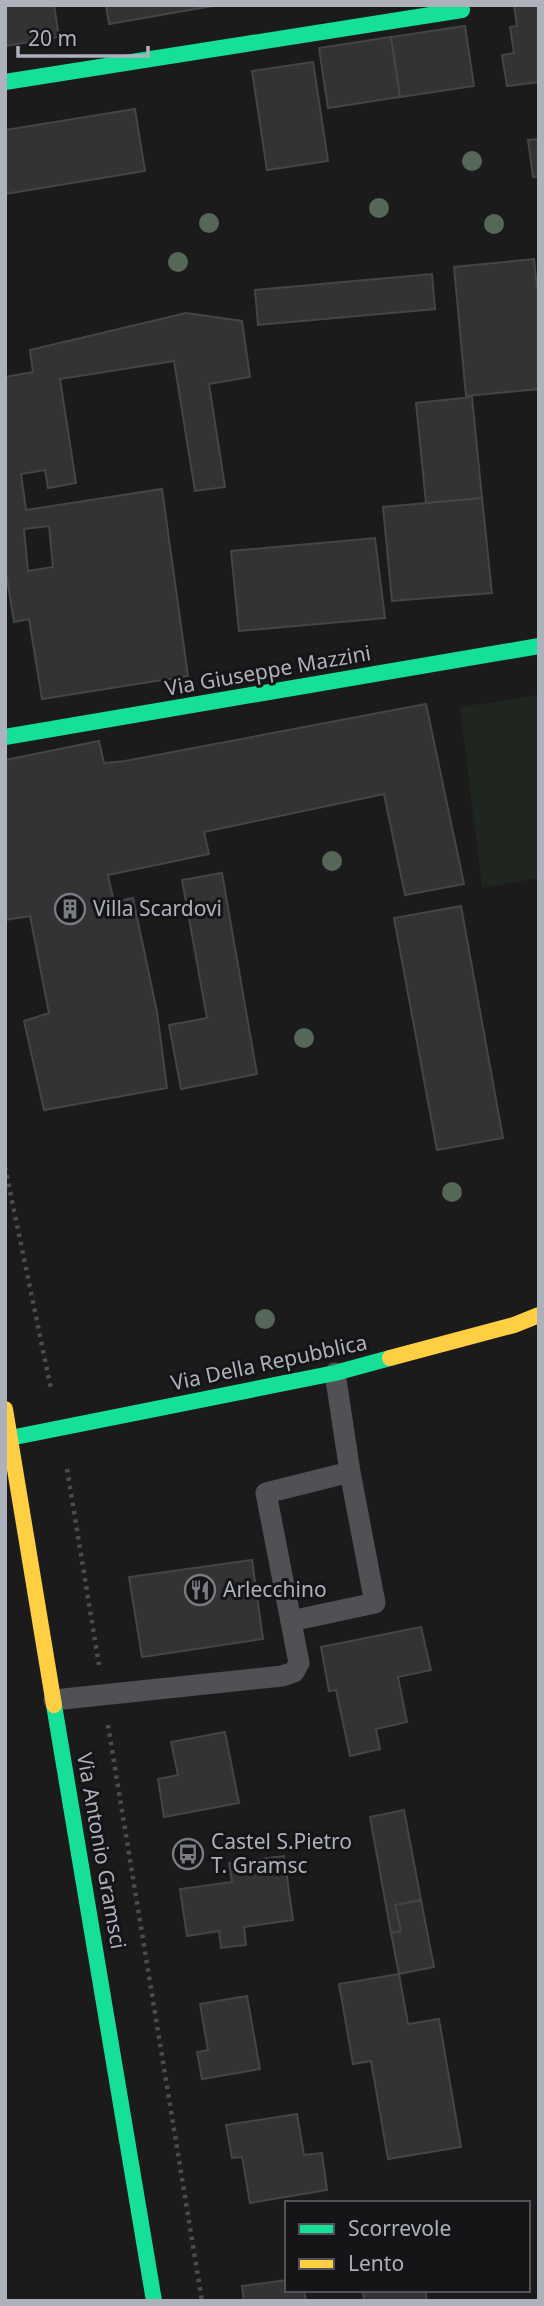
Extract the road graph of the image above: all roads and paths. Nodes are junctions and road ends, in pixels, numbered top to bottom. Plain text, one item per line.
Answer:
1 (462, 10) dead end
2 (5, 82) edge
3 (539, 646) edge
4 (5, 737) edge
5 (5, 1167) edge
6 (539, 1315) edge
7 (335, 1374) junction
8 (5, 1409) edge
9 (59, 1428) junction
10 (8, 1439) edge
11 (350, 1472) junction
12 (291, 1621) junction
13 (103, 1695) junction
14 (54, 1700) junction
15 (154, 2301) edge
16 (202, 2301) edge

1 - 2 street
3 - 4 street, Via Giuseppe Mazzini
5 - 9 path
6 - 7 street, Via Della Repubblica
7 - 9 street, Via Della Repubblica
7 - 11 lane
8 - 10 street, Via Antonio Gramsci
9 - 10 street, Via Della Repubblica
9 - 13 path
10 - 14 street, Via Antonio Gramsci
11 - 12 lane
11 - 12 lane
12 - 13 lane
13 - 14 lane
13 - 16 path
14 - 15 street, Via Antonio Gramsci

